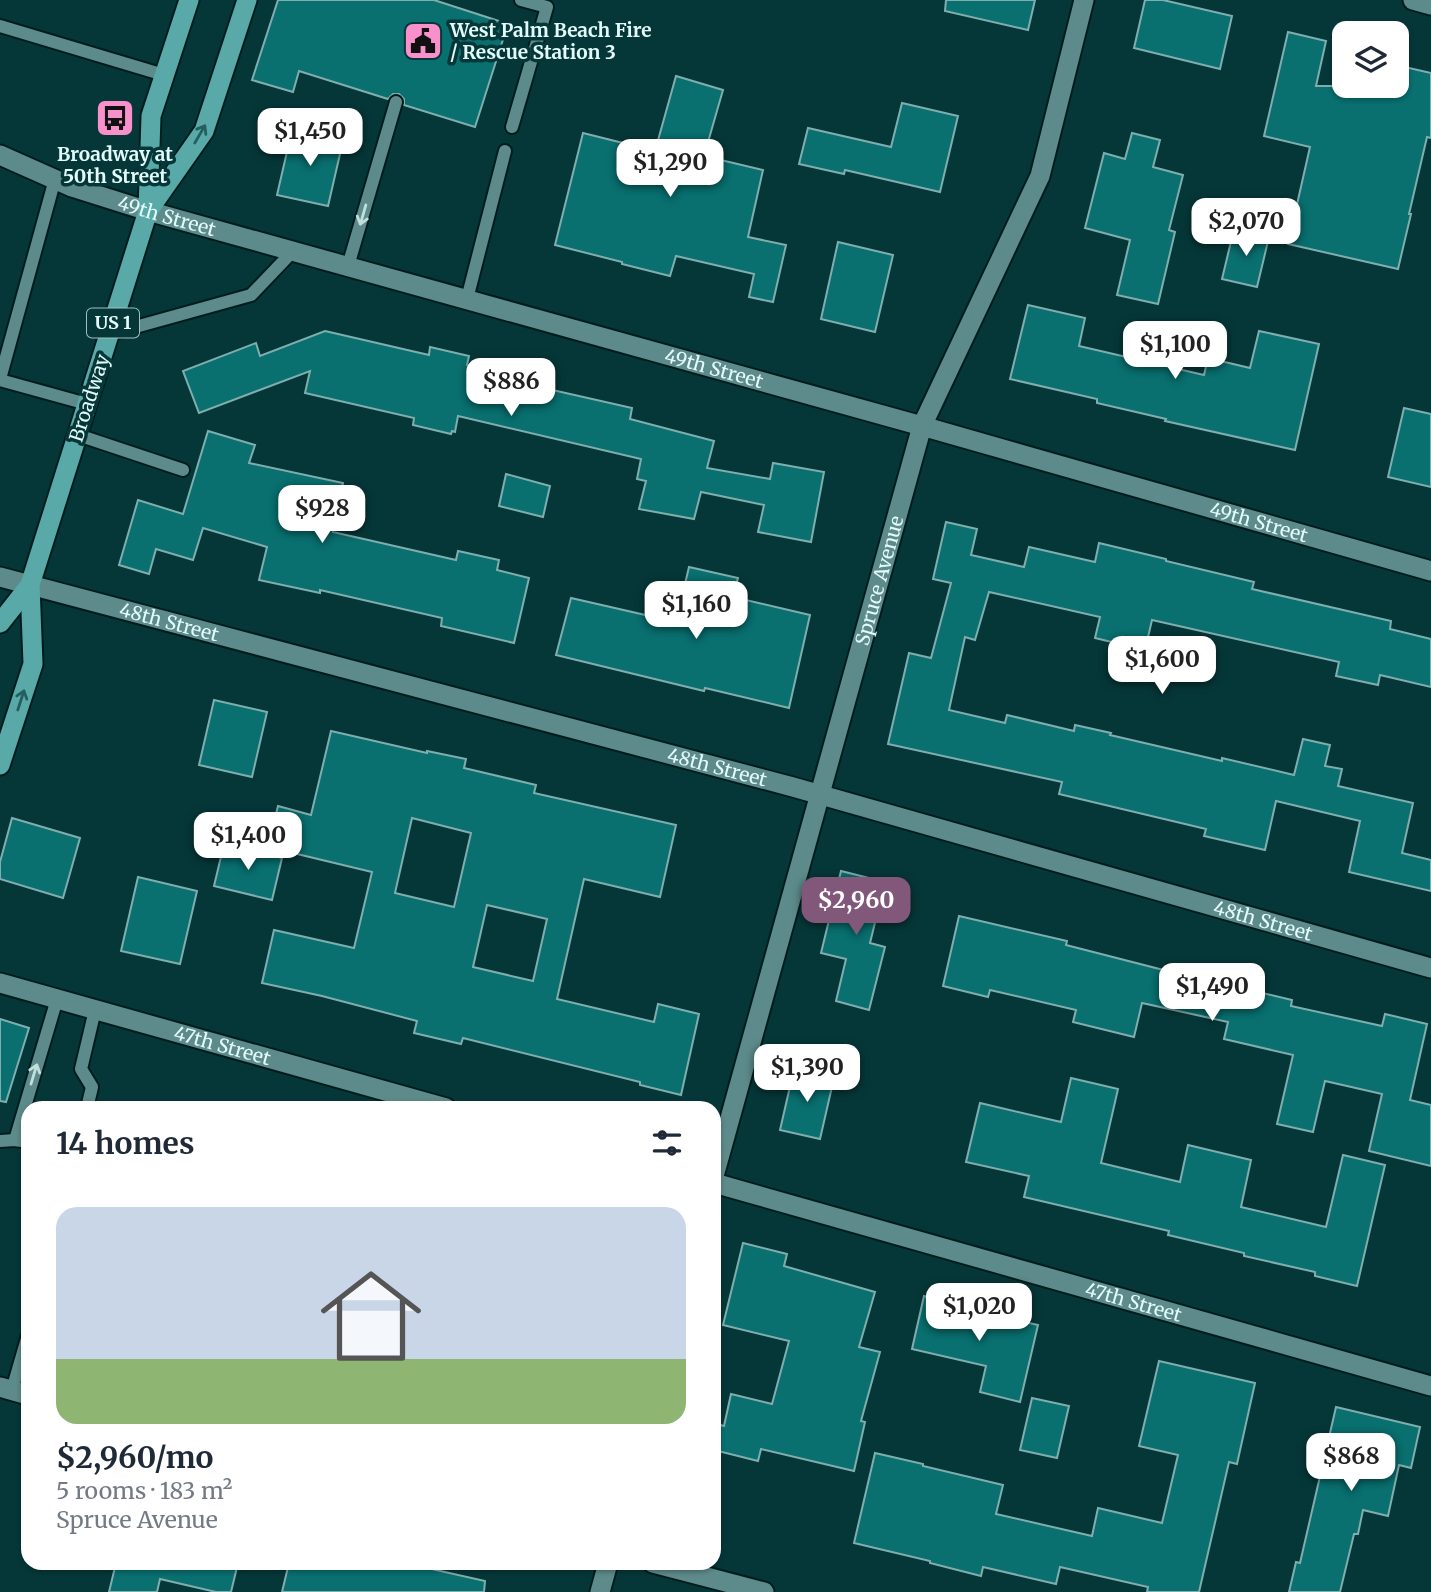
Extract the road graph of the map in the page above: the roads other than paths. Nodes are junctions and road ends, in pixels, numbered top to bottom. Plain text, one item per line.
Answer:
1 (189, 0) edge
2 (247, 0) edge
3 (521, 0) edge
4 (1084, 0) edge
5 (1413, 0) edge
6 (1431, 5) edge
7 (0, 26) edge
8 (164, 75) junction
9 (397, 102) dead end
10 (512, 127) dead end
11 (505, 151) dead end
12 (0, 155) edge
13 (55, 179) junction
14 (148, 211) junction
15 (293, 251) junction
16 (348, 266) junction
17 (467, 299) junction
18 (110, 334) junction
19 (0, 380) edge
20 (87, 404) junction
21 (922, 426) junction
22 (78, 435) junction
23 (183, 470) dead end
24 (1431, 571) edge
25 (0, 577) edge
26 (30, 585) junction
27 (0, 623) edge
28 (0, 765) edge
29 (819, 795) junction
30 (1431, 968) edge
31 (0, 983) edge
32 (57, 999) junction
33 (95, 1010) junction
34 (27, 1101) edge
35 (89, 1101) edge
36 (421, 1101) edge
37 (21, 1120) edge
38 (15, 1140) junction
39 (0, 1141) edge
40 (21, 1141) edge
41 (721, 1151) edge
42 (721, 1185) edge
43 (21, 1361) edge
44 (1431, 1386) edge
45 (13, 1391) edge
46 (606, 1570) edge
47 (680, 1570) edge
48 (600, 1592) edge
49 (764, 1592) edge

1 - 8 main road, Broadway / US 1
14 -> 2 main road, Broadway / US 1
3 - 10 lane
4 - 21 street, Spruce Avenue
5 - 6 street
7 - 8 lane
8 - 14 main road, Broadway / US 1
9 -> 16 lane
11 - 17 lane
12 - 13 street, 49th Street
13 - 14 street, 49th Street
13 - 19 lane
14 - 15 street, 49th Street
14 - 18 main road, Broadway / US 1
15 - 16 street, 49th Street
15 - 18 lane
16 - 17 street, 49th Street
17 - 21 street, 49th Street
18 - 20 main road, Broadway / US 1
19 - 20 lane
20 - 22 main road, Broadway / US 1
21 - 24 street, 49th Street
21 - 29 street, Spruce Avenue
22 - 23 lane
22 - 26 main road, Broadway / US 1
25 - 26 street, 48th Street
26 - 27 main road, Broadway / US 1
28 -> 26 main road, Broadway / US 1
26 - 29 street, 48th Street
29 - 30 street, 48th Street
29 - 41 street, Spruce Avenue
31 - 32 street, 47th Street
32 - 33 street, 47th Street
34 -> 32 lane
33 - 35 lane
33 - 36 street, 47th Street
38 -> 37 lane
38 - 39 lane
38 - 40 lane
42 - 44 street, 47th Street
43 - 45 lane
46 - 48 street
47 - 49 street

